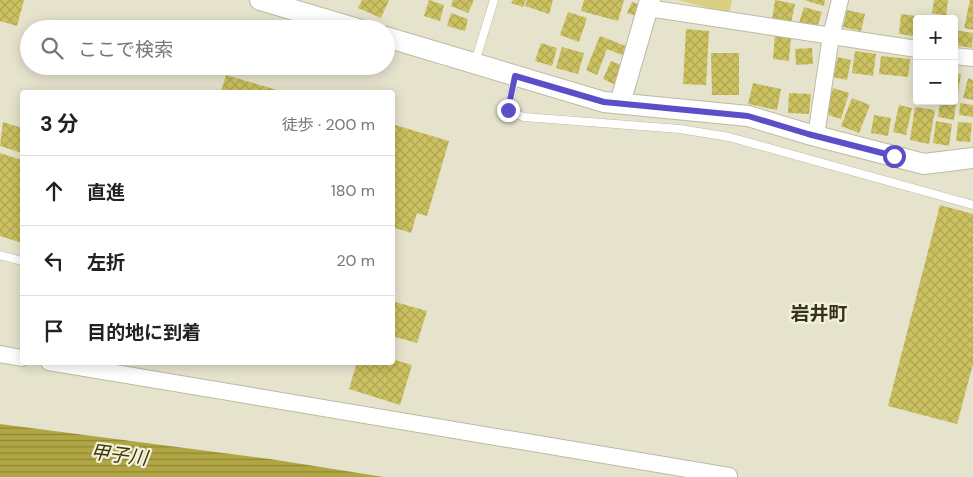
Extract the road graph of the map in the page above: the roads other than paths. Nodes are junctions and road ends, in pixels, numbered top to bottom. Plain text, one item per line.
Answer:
1 (260, 0) edge
2 (494, 0) edge
3 (840, 0) edge
4 (287, 4) edge
5 (649, 4) edge
6 (332, 20) edge
7 (830, 36) junction
8 (395, 40) edge
9 (913, 49) edge
10 (958, 56) edge
11 (973, 58) edge
12 (475, 64) junction
13 (515, 76) junction
14 (620, 103) junction
15 (816, 136) junction
16 (973, 158) edge
17 (973, 205) edge
18 (0, 254) edge
19 (20, 260) edge
20 (0, 354) edge
21 (20, 358) edge
22 (66, 365) edge
23 (656, 470) edge
24 (729, 476) dead end

1 - 4 street
2 - 12 lane
3 - 7 street
4 - 6 street
5 - 7 street
5 - 14 street
7 - 9 street
7 - 15 street
8 - 12 street
10 - 11 street
12 - 13 street
13 - 14 street
13 - 17 lane
14 - 15 street
15 - 16 street
18 - 19 lane
20 - 21 street
22 - 23 street
23 - 24 street

